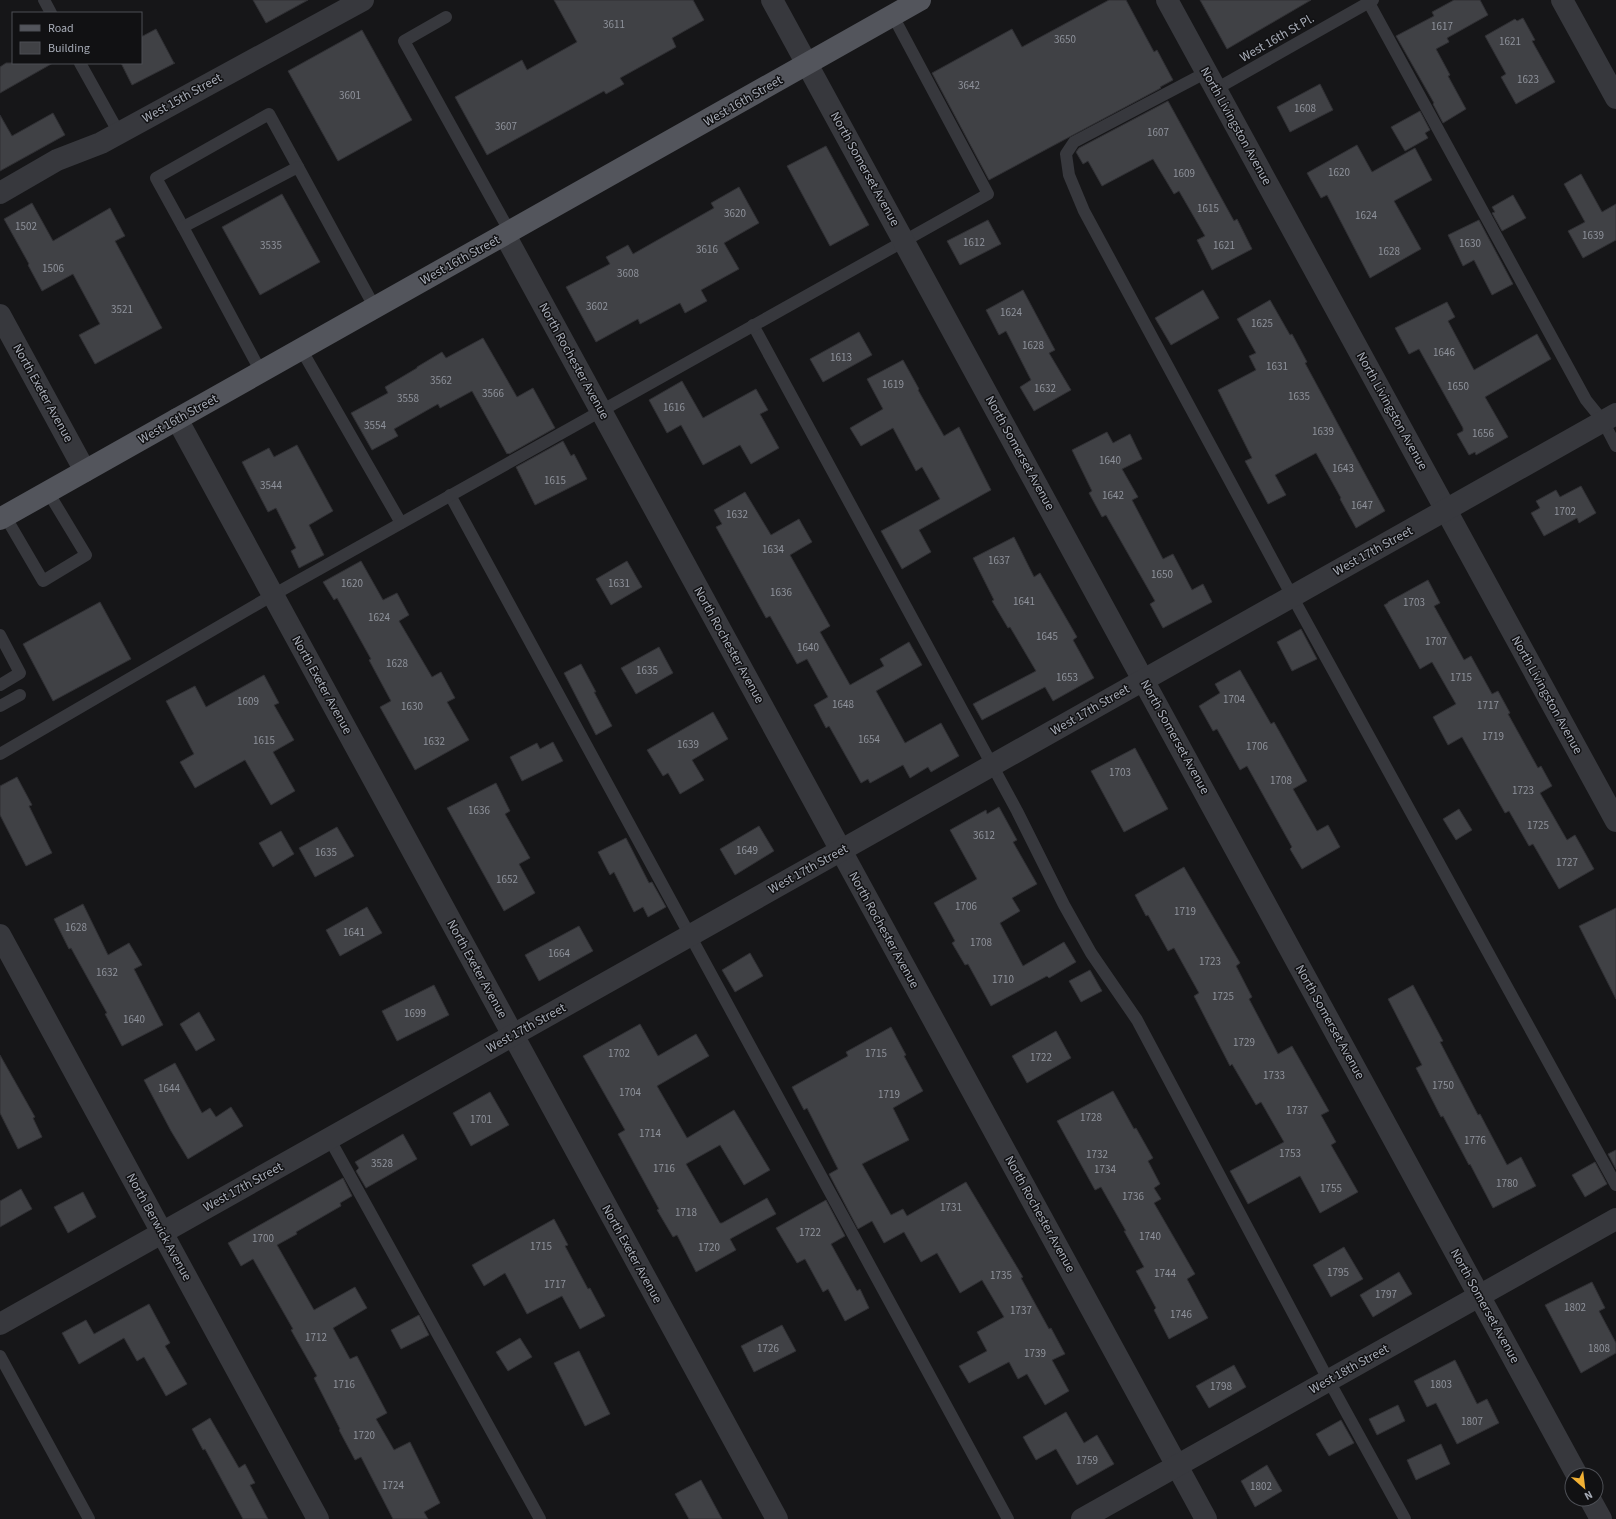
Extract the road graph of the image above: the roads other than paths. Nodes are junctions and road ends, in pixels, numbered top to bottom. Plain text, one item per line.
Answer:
1 (44, 0) edge
2 (363, 0) edge
3 (772, 0) edge
4 (920, 0) edge
5 (1167, 0) edge
6 (1562, 0) edge
7 (1371, 1) edge
8 (50, 12) edge
9 (893, 16) junction
10 (446, 17) dead end
11 (81, 64) edge
12 (807, 64) junction
13 (1211, 81) junction
14 (1616, 98) edge
15 (119, 133) junction
16 (298, 167) junction
17 (0, 193) edge
18 (183, 227) junction
19 (508, 234) junction
20 (904, 240) junction
21 (375, 308) junction
22 (0, 315) edge
23 (753, 325) junction
24 (302, 350) junction
25 (261, 372) junction
26 (601, 411) junction
27 (1609, 418) edge
28 (177, 420) junction
29 (1616, 446) edge
30 (85, 471) junction
31 (48, 492) junction
32 (450, 495) junction
33 (1446, 510) junction
34 (3, 518) edge
35 (401, 523) junction
36 (273, 595) junction
37 (1292, 596) junction
38 (0, 636) edge
39 (1144, 679) junction
40 (0, 685) edge
41 (20, 694) dead end
42 (0, 706) edge
43 (0, 754) edge
44 (992, 765) junction
45 (1616, 822) edge
46 (841, 850) junction
47 (0, 935) edge
48 (690, 935) junction
49 (512, 1035) junction
50 (330, 1138) junction
51 (1616, 1185) edge
52 (1616, 1219) edge
53 (162, 1233) junction
54 (1480, 1296) junction
55 (0, 1324) edge
56 (0, 1356) edge
57 (1329, 1381) junction
58 (1177, 1466) junction
59 (1573, 1467) edge
60 (1594, 1507) edge
61 (89, 1519) edge
62 (318, 1519) edge
63 (540, 1519) edge
64 (777, 1519) edge
65 (1008, 1519) edge
66 (1082, 1519) edge
67 (1206, 1519) edge
68 (1405, 1519) edge
69 (1601, 1519) edge

1 - 8 lane
2 - 15 street, West 15th Street
3 - 12 street, North Somerset Avenue
4 - 9 main road, West 16th Street
5 - 13 street, North Livingston Avenue
6 - 14 street
7 - 13 lane, West 16th St Pl.
7 - 27 lane
9 - 12 main road, West 16th Street
9 - 20 lane
10 - 19 lane
11 - 15 lane
12 - 19 main road, West 16th Street
12 - 20 street, North Somerset Avenue
13 - 33 street, North Livingston Avenue
13 - 37 lane, West 16th St Pl.
15 - 17 street, West 15th Street
16 - 18 lane
16 - 18 lane
16 - 21 lane
18 - 25 lane
19 - 21 main road, West 16th Street
19 - 26 street, North Rochester Avenue
20 - 23 lane
20 - 39 street, North Somerset Avenue
21 - 24 main road, West 16th Street
22 - 30 street, North Exeter Avenue
23 - 26 lane
23 - 44 lane
24 - 25 main road, West 16th Street
24 - 35 lane
25 - 28 main road, West 16th Street
26 - 32 lane
26 - 46 street, North Rochester Avenue
27 - 29 lane
27 - 33 street, West 17th Street
28 - 30 main road, West 16th Street
28 - 36 street, North Exeter Avenue
30 - 31 main road, West 16th Street
31 - 34 main road, West 16th Street
31 - 34 lane
32 - 35 lane
32 - 48 lane
33 - 37 street, West 17th Street
33 - 45 street, North Livingston Avenue
35 - 36 lane
36 - 43 lane
36 - 49 street, North Exeter Avenue
37 - 39 street, West 17th Street
37 - 51 lane, West 16th St Pl.
38 - 40 lane
39 - 44 street, West 17th Street
39 - 54 street, North Somerset Avenue
41 - 42 lane
44 - 46 street, West 17th Street
44 - 57 lane
46 - 48 street, West 17th Street
46 - 58 street, North Rochester Avenue
47 - 53 street, North Berwick Avenue
48 - 49 street, West 17th Street
48 - 65 lane
49 - 50 street, West 17th Street
49 - 64 street, North Exeter Avenue
50 - 53 street, West 17th Street
50 - 63 lane
52 - 54 street, West 18th Street
53 - 55 street, West 17th Street
53 - 62 street, North Berwick Avenue
54 - 57 street, West 18th Street
54 - 59 street, North Somerset Avenue
56 - 61 lane
57 - 58 street, West 18th Street
57 - 68 lane
58 - 66 street, West 18th Street
58 - 67 street, North Rochester Avenue
60 - 69 street

